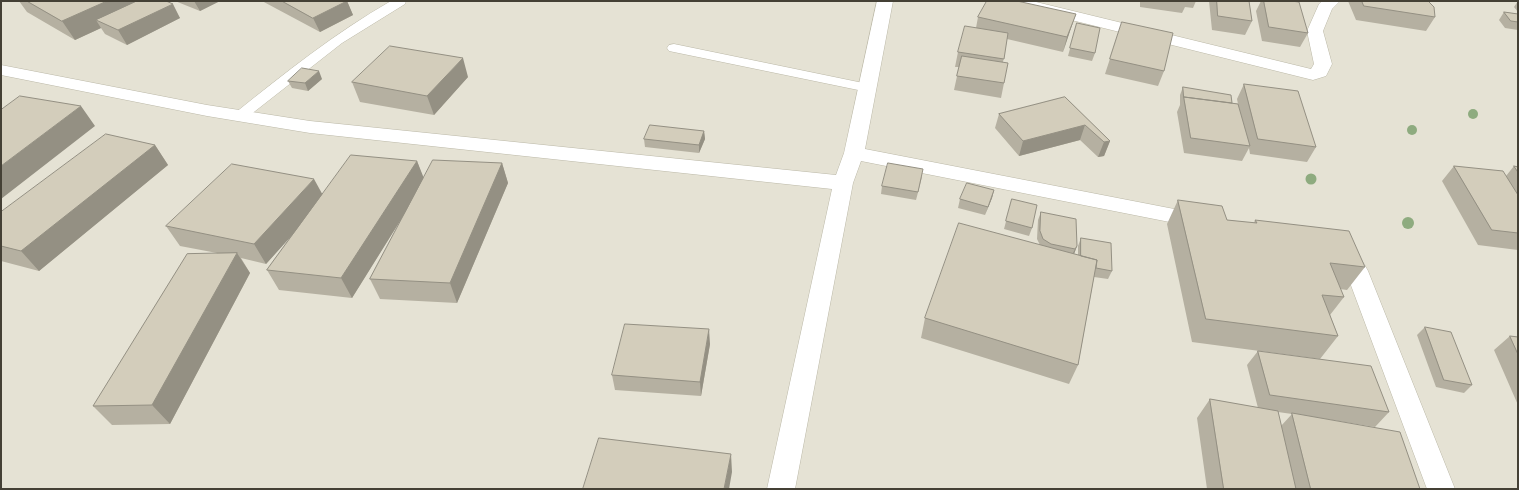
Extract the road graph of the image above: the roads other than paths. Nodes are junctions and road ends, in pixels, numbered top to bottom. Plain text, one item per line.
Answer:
1 (400, 1) edge
2 (885, 1) edge
3 (1013, 1) edge
4 (1332, 1) edge
5 (674, 48) dead end
6 (1, 70) edge
7 (868, 88) junction
8 (240, 116) junction
9 (854, 153) junction
10 (843, 183) junction
11 (1221, 225) edge
12 (1321, 246) edge
13 (781, 489) edge
14 (1441, 489) edge

1 - 8 lane
2 - 7 street
3 - 4 street
5 - 7 lane
6 - 8 street
7 - 9 street
8 - 10 street
9 - 10 street
9 - 11 street
10 - 13 street
12 - 14 street

